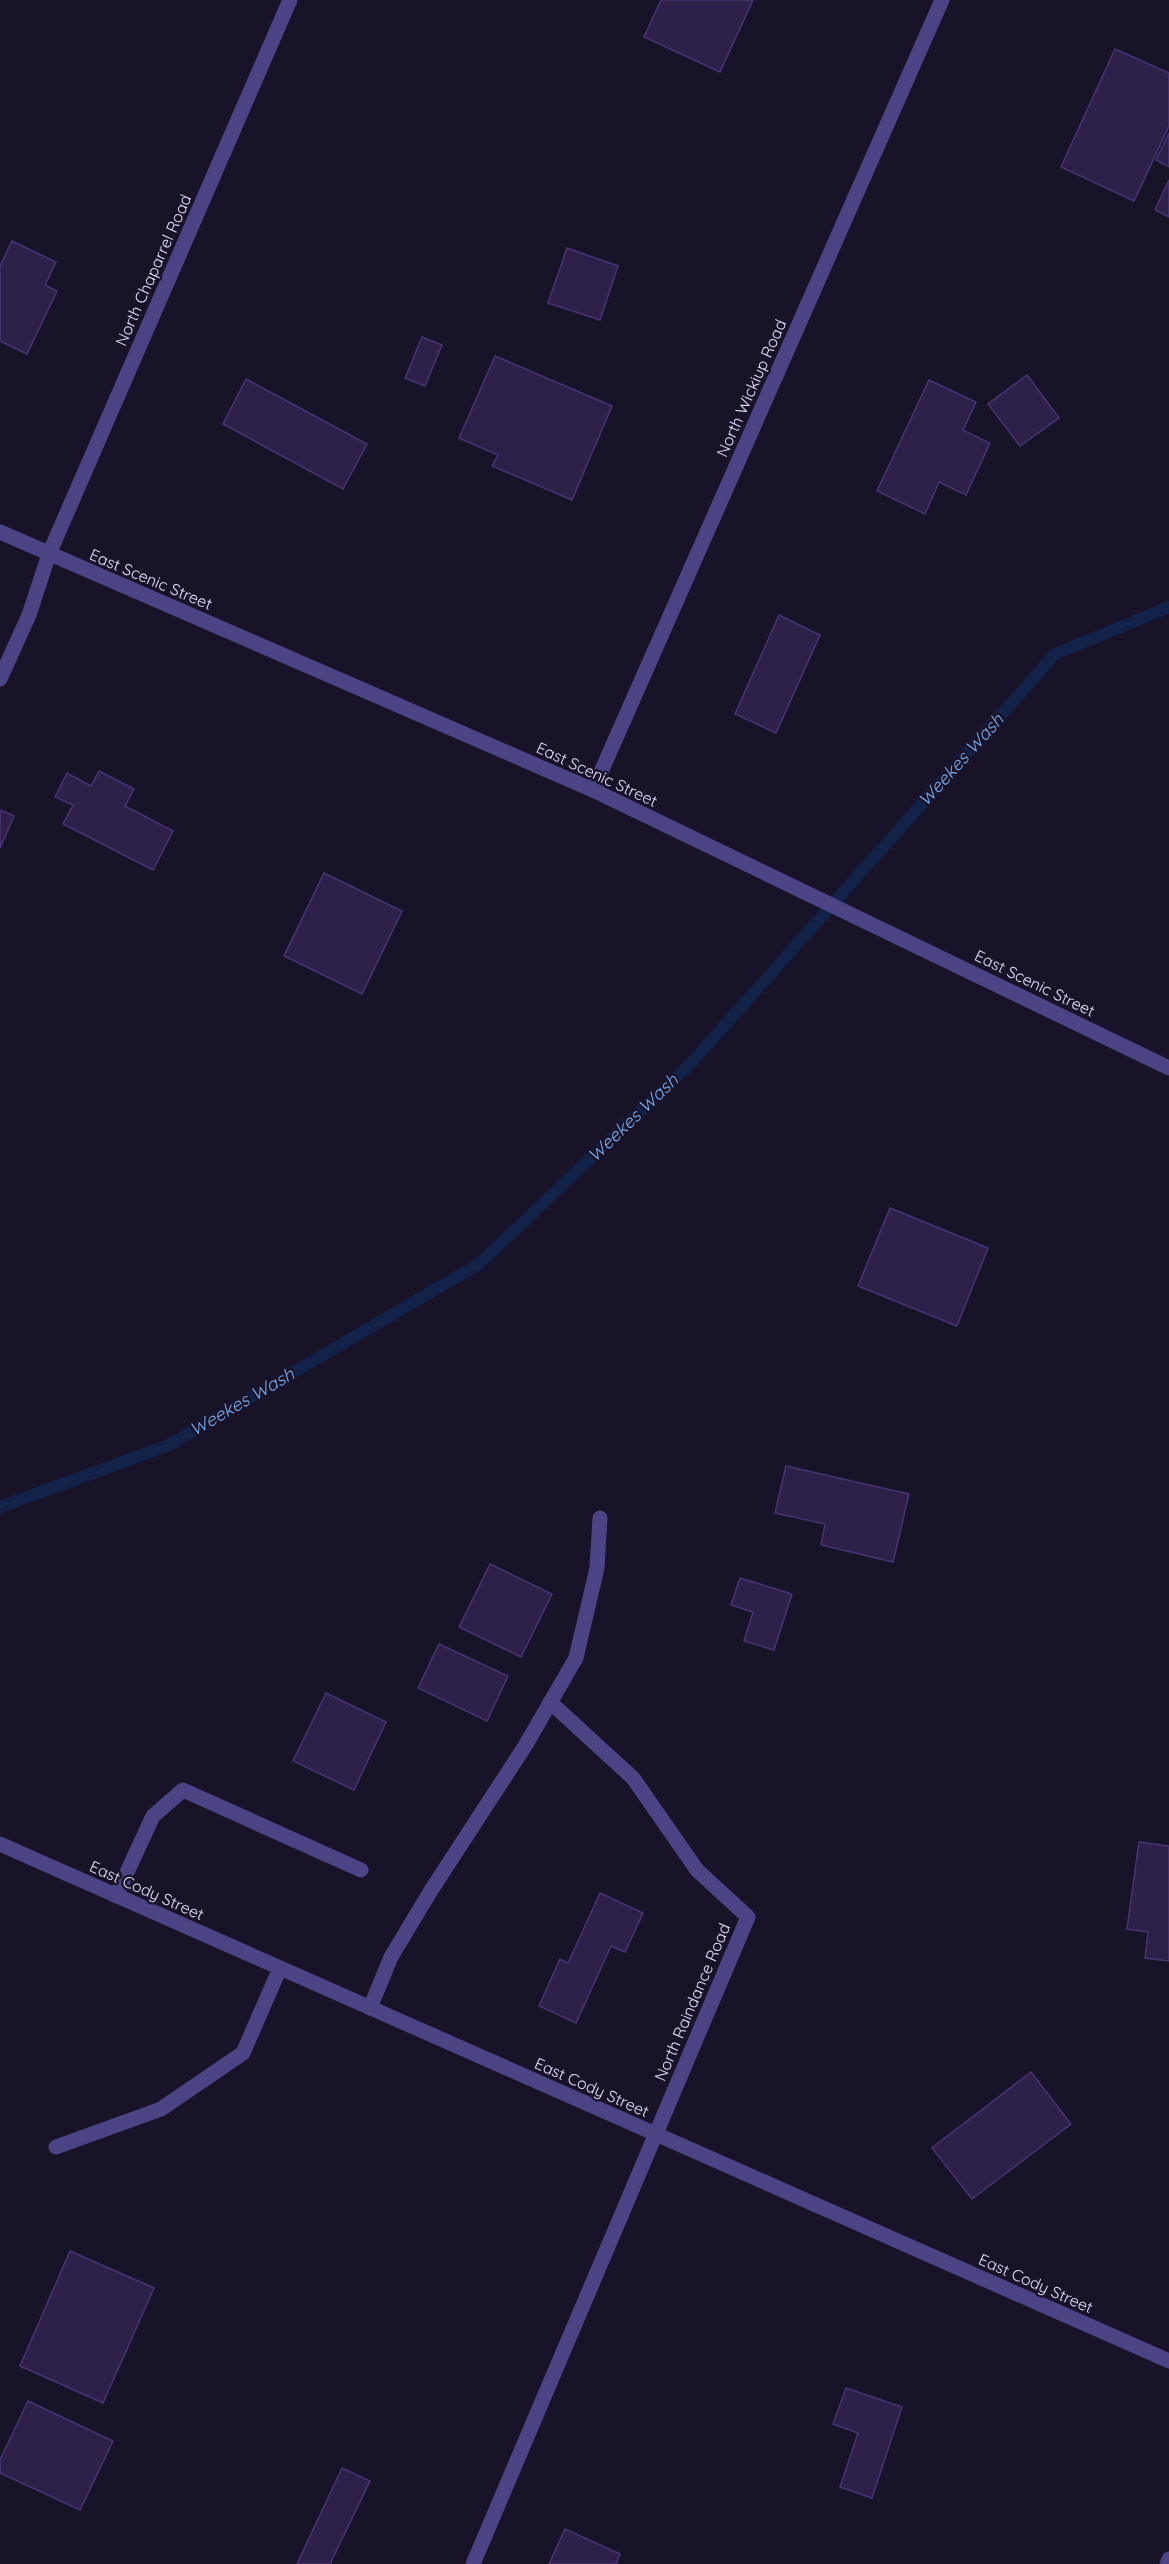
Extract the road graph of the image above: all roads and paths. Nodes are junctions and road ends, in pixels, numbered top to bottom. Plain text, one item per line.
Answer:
1 (290, 0) edge
2 (942, 0) edge
3 (0, 532) edge
4 (49, 554) junction
5 (0, 679) edge
6 (593, 790) junction
7 (1169, 1068) edge
8 (600, 1518) dead end
9 (550, 1702) junction
10 (0, 1845) edge
11 (361, 1870) dead end
12 (116, 1896) junction
13 (280, 1968) junction
14 (369, 2008) junction
15 (655, 2134) junction
16 (56, 2146) dead end
17 (1169, 2361) edge
18 (1169, 2559) edge
19 (473, 2564) edge
20 (1167, 2564) edge

1 - 4 street, North Chaparrel Road
2 - 6 street, North Wickiup Road
3 - 4 street, East Scenic Street
4 - 5 street, North Chaparrel Road
4 - 6 street, East Scenic Street
6 - 7 street, East Scenic Street
8 - 9 street
9 - 14 street
9 - 15 street, North Raindance Road
10 - 12 street, East Cody Street
11 - 12 street
12 - 13 street, East Cody Street
13 - 14 street, East Cody Street
13 - 16 street
14 - 15 street, East Cody Street
15 - 17 street, East Cody Street
15 - 19 street, North Raindance Road
18 - 20 street

